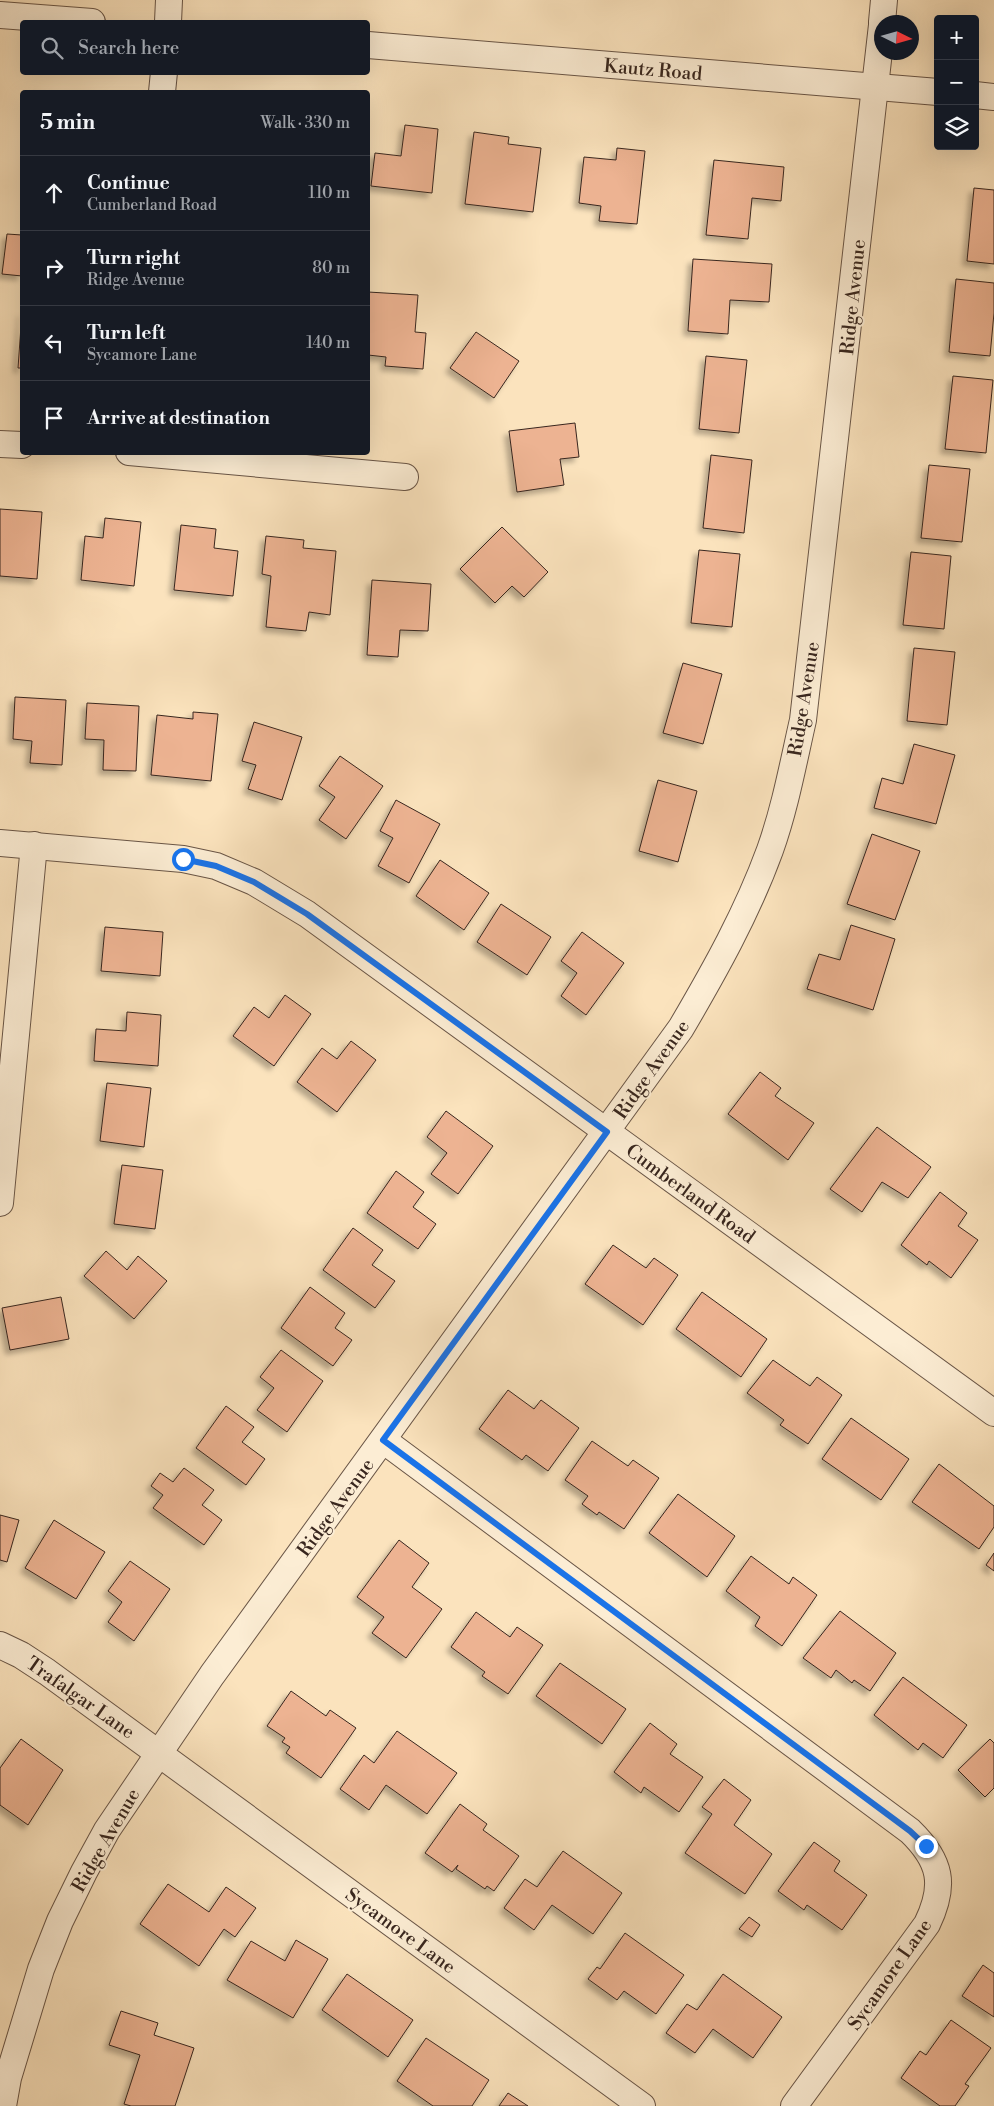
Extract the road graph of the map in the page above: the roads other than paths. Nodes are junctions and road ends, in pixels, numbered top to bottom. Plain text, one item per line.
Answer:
1 (169, 0) edge
2 (884, 0) edge
3 (0, 15) edge
4 (883, 15) edge
5 (66, 20) edge
6 (168, 20) edge
7 (370, 45) edge
8 (878, 60) edge
9 (164, 75) edge
10 (875, 87) junction
11 (162, 90) edge
12 (934, 92) edge
13 (979, 95) edge
14 (994, 97) edge
15 (0, 444) edge
16 (20, 445) edge
17 (157, 455) edge
18 (405, 477) dead end
19 (0, 842) edge
20 (34, 845) junction
21 (607, 1132) junction
22 (0, 1203) edge
23 (994, 1413) edge
24 (383, 1440) junction
25 (0, 1645) edge
26 (159, 1753) junction
27 (4, 2077) edge
28 (3, 2106) edge
29 (642, 2106) edge
30 (794, 2106) edge

1 - 6 street
2 - 4 street, Ridge Avenue
3 - 5 street
7 - 10 street, Kautz Road
8 - 10 street, Ridge Avenue
9 - 11 street
10 - 12 street, Kautz Road
10 - 21 street, Ridge Avenue
13 - 14 street
15 - 16 street
17 - 18 street
19 - 20 street, Cumberland Road
20 - 21 street, Cumberland Road
20 - 22 street
21 - 23 street, Cumberland Road
21 - 24 street, Ridge Avenue
24 - 26 street, Ridge Avenue
24 - 30 street, Sycamore Lane
25 - 26 street, Trafalgar Lane
26 - 27 street, Ridge Avenue
26 - 29 street, Sycamore Lane
27 - 28 street, Ridge Avenue

